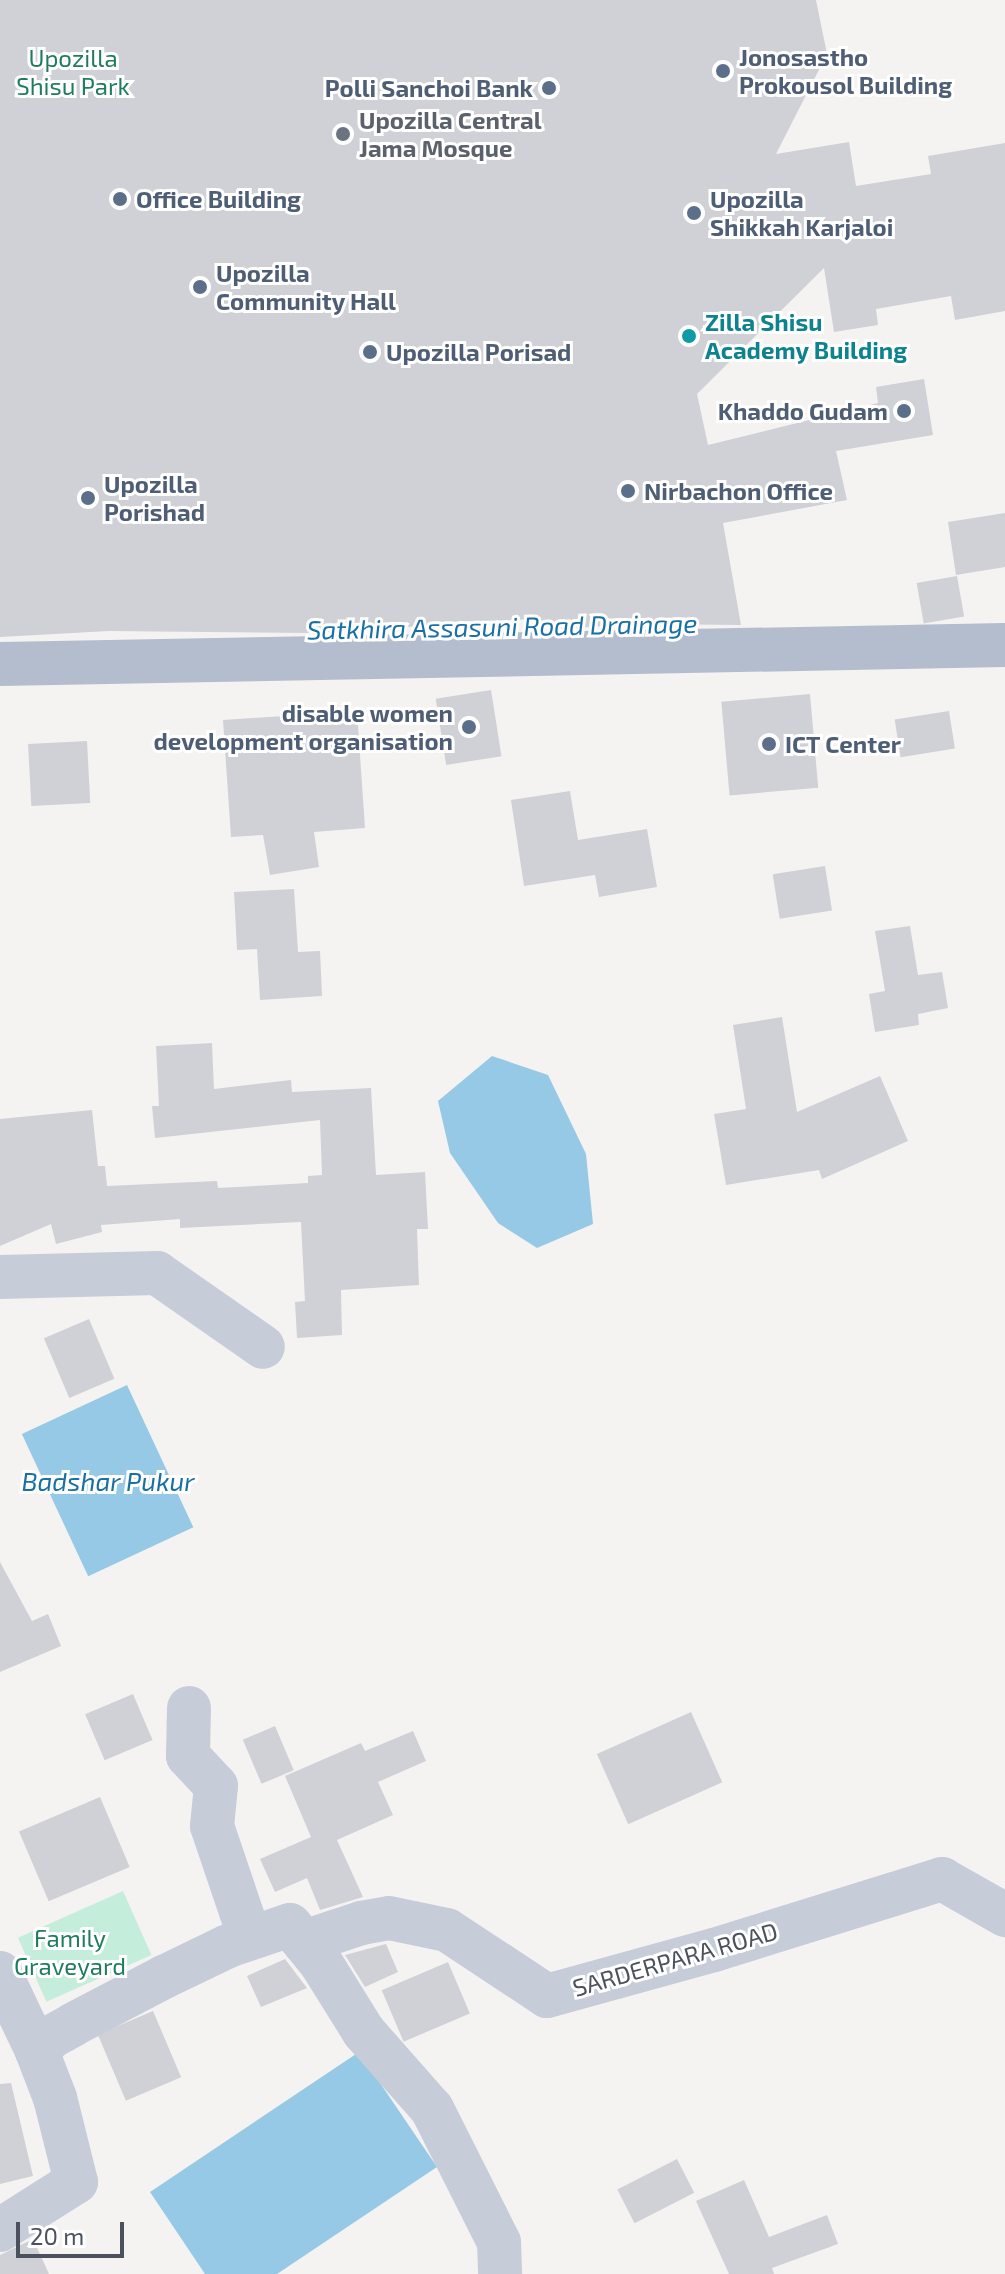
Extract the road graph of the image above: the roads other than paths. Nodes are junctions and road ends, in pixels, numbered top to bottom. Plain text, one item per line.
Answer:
1 (1005, 645) edge
2 (0, 664) edge
3 (0, 1277) edge
4 (263, 1347) dead end
5 (189, 1708) dead end
6 (1005, 1915) edge
7 (250, 1938) junction
8 (304, 1942) junction
9 (0, 1973) edge
10 (37, 2051) junction
11 (0, 2230) edge
12 (500, 2274) edge

1 - 2 main road
3 - 4 street
5 - 7 street
6 - 8 street, SARDERPARA ROAD
7 - 8 street
7 - 10 street
8 - 12 street
9 - 10 street
10 - 11 street

